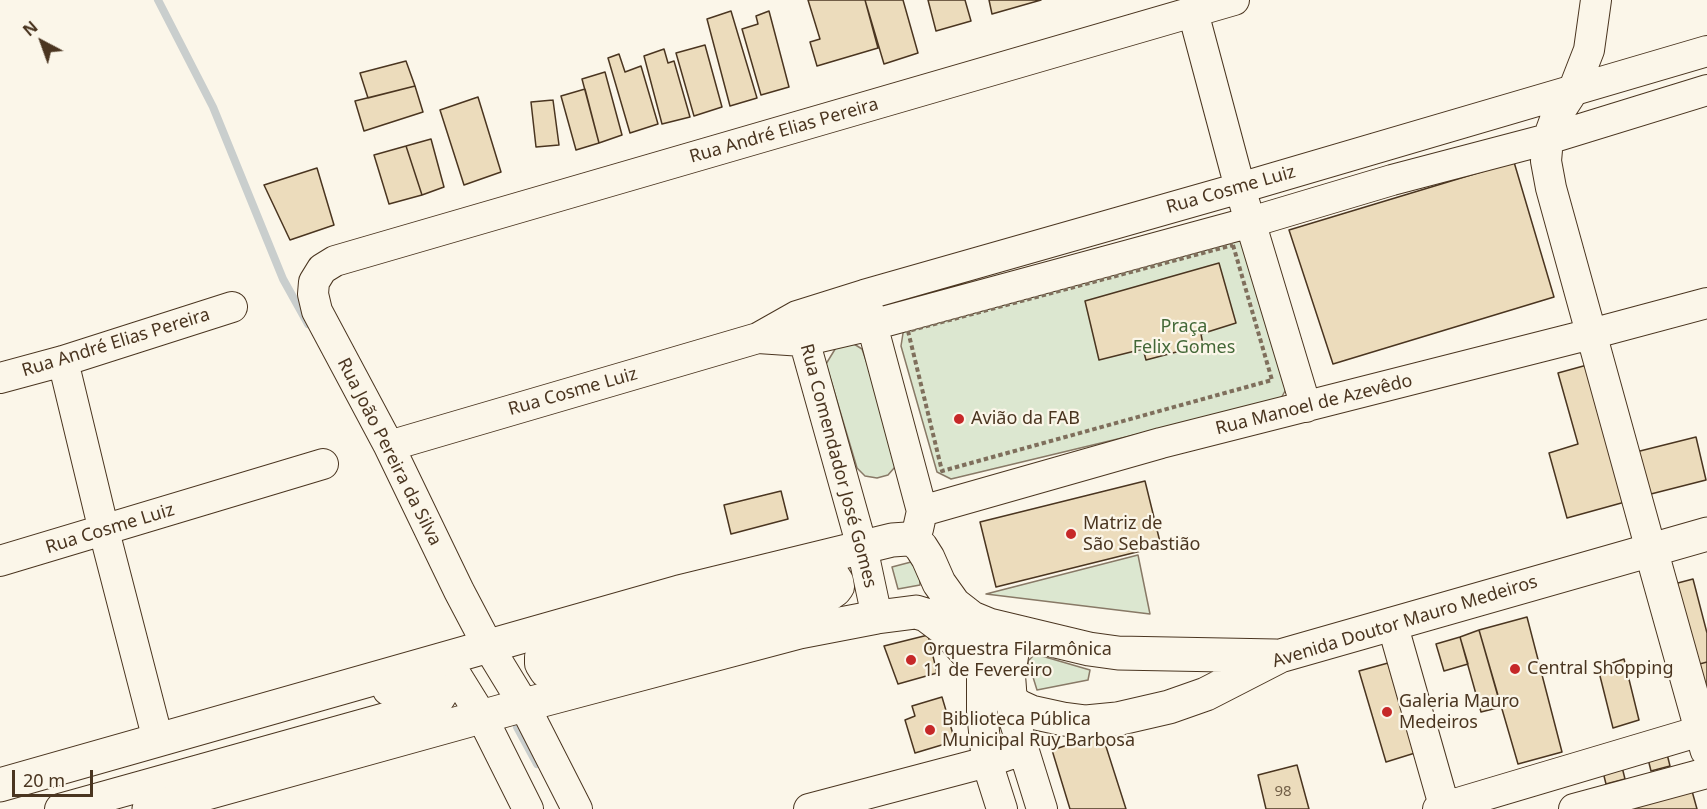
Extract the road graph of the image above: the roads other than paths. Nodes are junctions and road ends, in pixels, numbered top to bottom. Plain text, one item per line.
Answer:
1 (1234, 0) edge
2 (1596, 0) edge
3 (1193, 12) junction
4 (1707, 51) edge
5 (1707, 90) edge
6 (1573, 91) junction
7 (1548, 139) junction
8 (1240, 188) junction
9 (1251, 222) junction
10 (334, 261) joint
11 (864, 295) junction
12 (1707, 303) edge
13 (232, 307) dead end
14 (872, 324) junction
15 (800, 329) junction
16 (1592, 334) junction
17 (63, 361) junction
18 (0, 378) edge
19 (1306, 407) junction
20 (389, 446) junction
21 (323, 464) dead end
22 (918, 526) junction
23 (104, 531) junction
24 (1707, 534) edge
25 (862, 547) junction
26 (1651, 550) junction
27 (0, 561) edge
28 (939, 583) junction
29 (916, 612) junction
30 (877, 617) junction
31 (1392, 623) junction
32 (1003, 629) junction
33 (488, 646) junction
34 (544, 649) joint
35 (1280, 656) junction
36 (446, 659) junction
37 (982, 669) junction
38 (1011, 701) junction
39 (524, 705) junction
40 (482, 717) junction
41 (1705, 736) edge
42 (158, 740) junction
43 (1022, 750) junction
44 (987, 762) junction
45 (1707, 773) edge
46 (0, 785) edge
47 (0, 796) edge
48 (186, 804) edge
49 (60, 809) edge
50 (149, 809) edge
51 (528, 809) edge
52 (577, 809) edge
53 (809, 809) edge
54 (1002, 809) edge
55 (1042, 809) edge
56 (1448, 809) edge
57 (1574, 809) edge

1 - 3 street, Rua André Elias Pereira
2 - 6 street
3 - 8 street
3 - 10 street, Rua André Elias Pereira
4 - 6 street, Rua Cosme Luiz
5 - 7 street, Rua Cosme Luiz
6 - 7 street
6 - 8 street, Rua Cosme Luiz
7 - 9 street, Rua Cosme Luiz
7 - 16 street
8 - 9 street
8 - 11 street, Rua Cosme Luiz
9 - 14 street, Rua Cosme Luiz
9 - 19 street
10 - 20 street, Rua João Pereira da Silva
11 - 14 street
11 - 15 street, Rua Cosme Luiz
12 - 16 street, Rua Manoel de Azevêdo
13 - 17 street, Rua André Elias Pereira
14 - 15 street, Rua Cosme Luiz
14 - 22 street
15 - 20 street, Rua Cosme Luiz
15 - 25 street, Rua Comendador José Gomes
16 - 19 street, Rua Manoel de Azevêdo
16 - 26 street
17 - 18 street, Rua André Elias Pereira
17 - 23 street
19 - 22 street, Rua Manoel de Azevêdo
20 - 33 street, Rua João Pereira da Silva
21 - 23 street, Rua Cosme Luiz
22 - 25 main road
22 - 28 main road
23 - 27 street, Rua Cosme Luiz
23 - 42 street
24 - 26 main road, Avenida Doutor Mauro Medeiros
25 - 30 street, Rua Comendador José Gomes
25 - 33 main road
26 - 31 main road, Avenida Doutor Mauro Medeiros
26 - 41 main road
28 - 29 main road
28 - 32 main road
29 - 30 main road
29 - 37 main road, Avenida Doutor Mauro Medeiros
30 - 39 main road
31 - 35 main road, Avenida Doutor Mauro Medeiros
31 - 56 street
32 - 35 main road
32 - 37 street
32 - 38 street
33 - 36 main road
33 - 39 street, Rua João Pereira da Silva
34 - 34 street
35 - 38 main road, Avenida Doutor Mauro Medeiros
36 - 40 street
36 - 42 main road
37 - 38 main road, Avenida Doutor Mauro Medeiros
37 - 44 street
38 - 43 street
39 - 40 main road
39 - 52 street
40 - 48 main road
40 - 51 street
41 - 56 street
42 - 46 main road
43 - 44 street
43 - 55 street
44 - 53 street
44 - 54 street
45 - 57 street
47 - 49 street
48 - 50 main road

